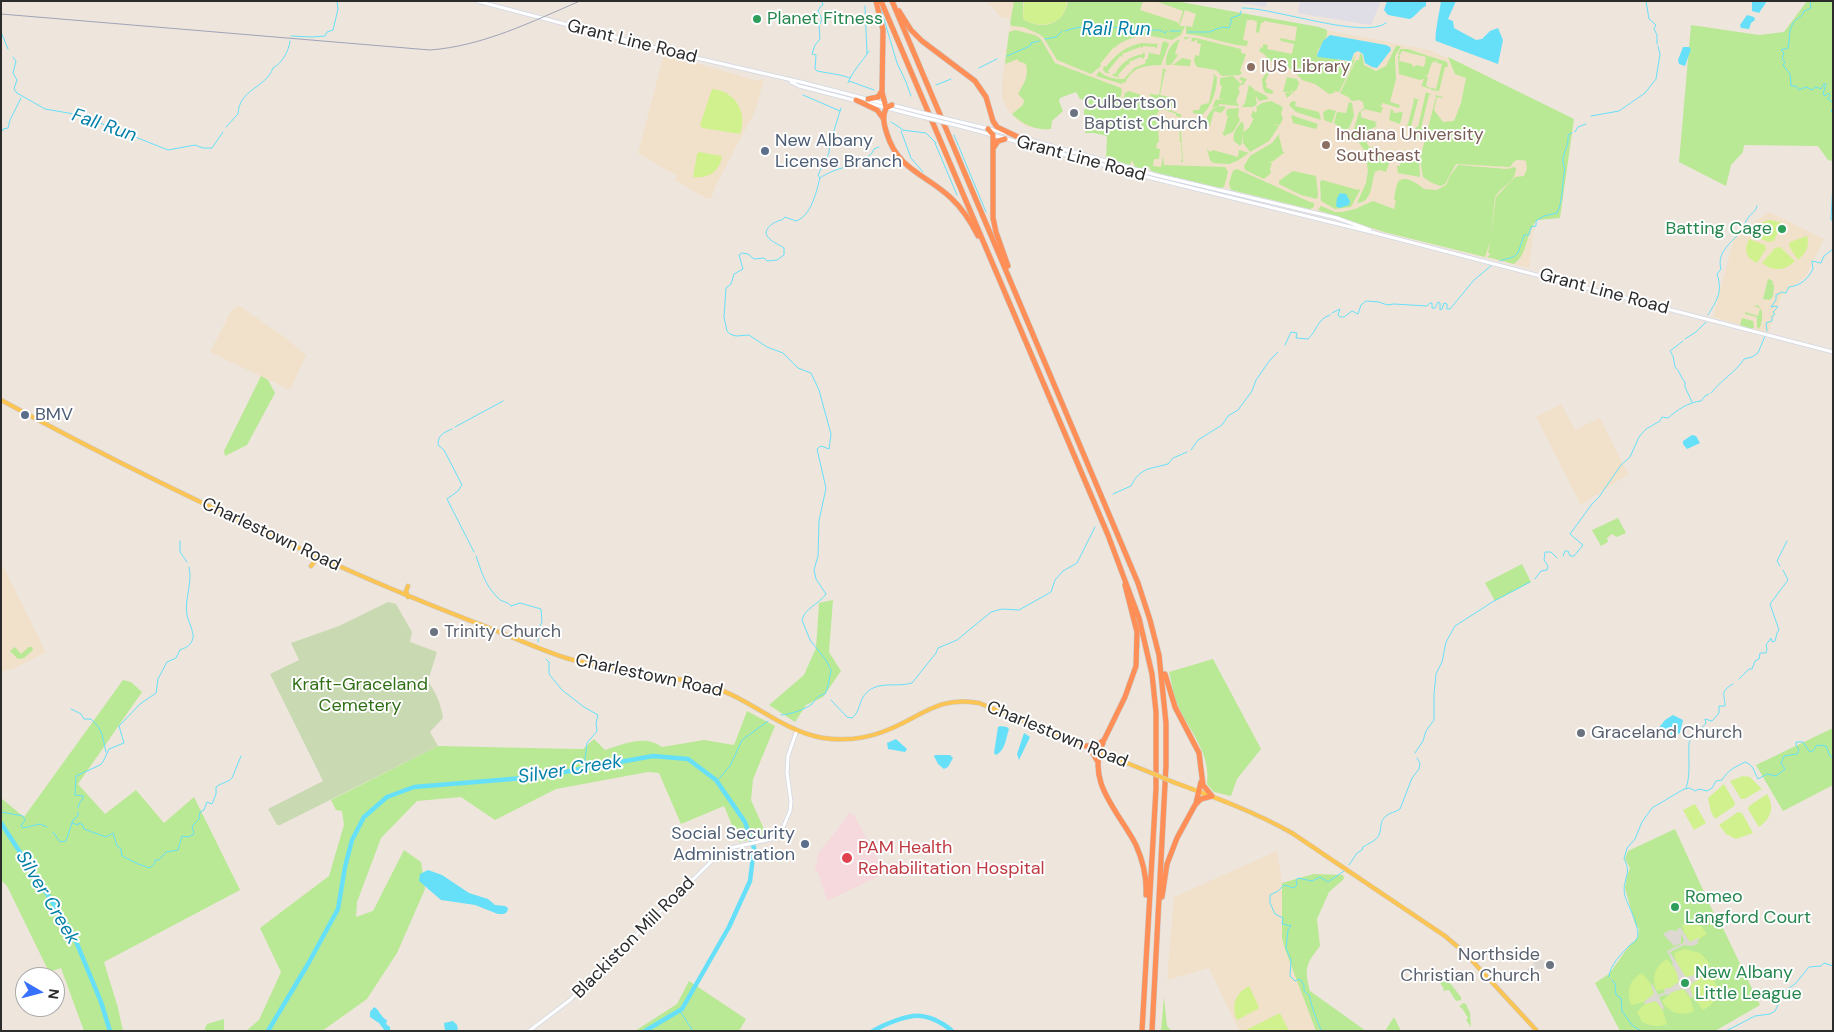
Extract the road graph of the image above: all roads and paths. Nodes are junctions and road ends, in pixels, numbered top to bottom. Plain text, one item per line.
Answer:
1 (477, 1) edge
2 (876, 1) edge
3 (881, 1) edge
4 (893, 1) edge
5 (788, 80) junction
6 (882, 88) junction
7 (868, 99) junction
8 (856, 100) junction
9 (892, 105) joint
10 (885, 106) junction
11 (883, 118) junction
12 (994, 122) junction
13 (991, 132) junction
14 (1018, 136) junction
15 (1005, 138) junction
16 (994, 148) junction
17 (1375, 232) junction
18 (999, 278) junction
19 (1018, 300) junction
20 (1833, 352) edge
21 (1, 400) edge
22 (1108, 535) junction
23 (312, 555) junction
24 (311, 566) dead end
25 (408, 586) dead end
26 (408, 596) junction
27 (1155, 638) junction
28 (797, 730) junction
29 (1104, 740) junction
30 (1088, 746) junction
31 (1100, 752) junction
32 (1098, 763) junction
33 (1202, 778) junction
34 (1199, 792) junction
35 (1212, 796) junction
36 (1195, 806) junction
37 (1146, 948) junction
38 (1155, 974) junction
39 (529, 1031) edge
40 (1142, 1031) edge
41 (1152, 1031) edge
42 (1537, 1031) edge

1 - 5 main road, Grant Line Road
2 - 6 highway
3 - 18 highway
4 - 12 highway
4 - 19 highway
5 - 7 main road, Grant Line Road
5 - 8 main road, Grant Line Road
6 - 7 highway
6 - 10 highway
7 - 10 main road, Grant Line Road
8 - 10 main road, Grant Line Road
8 - 11 highway
9 - 10 highway
9 - 13 main road, Grant Line Road, bridge
10 - 11 highway
10 - 13 main road, Grant Line Road, bridge
11 - 18 highway
12 - 13 highway
12 - 14 highway
13 - 14 main road, Grant Line Road
13 - 15 main road, Grant Line Road
13 - 16 highway
14 - 17 main road, Grant Line Road
15 - 16 highway
15 - 17 main road, Grant Line Road
16 - 19 highway
17 - 20 main road, Grant Line Road
18 - 22 highway
19 - 27 highway
21 - 23 main road, Charlestown Road
22 - 29 highway
22 - 37 highway
23 - 24 main road
23 - 26 main road, Charlestown Road
25 - 26 main road
26 - 28 main road, Charlestown Road
27 - 33 highway
27 - 38 highway
28 - 30 main road, Charlestown Road
28 - 39 main road, Blackiston Mill Road
29 - 30 highway
29 - 31 highway
30 - 31 main road, Charlestown Road
30 - 32 highway
31 - 32 highway
31 - 34 main road, Charlestown Road, bridge
32 - 37 highway
33 - 34 highway
33 - 35 highway
34 - 35 main road, Charlestown Road
34 - 36 highway
35 - 36 highway
35 - 42 main road, Charlestown Road
36 - 38 highway
37 - 40 highway
38 - 41 highway

